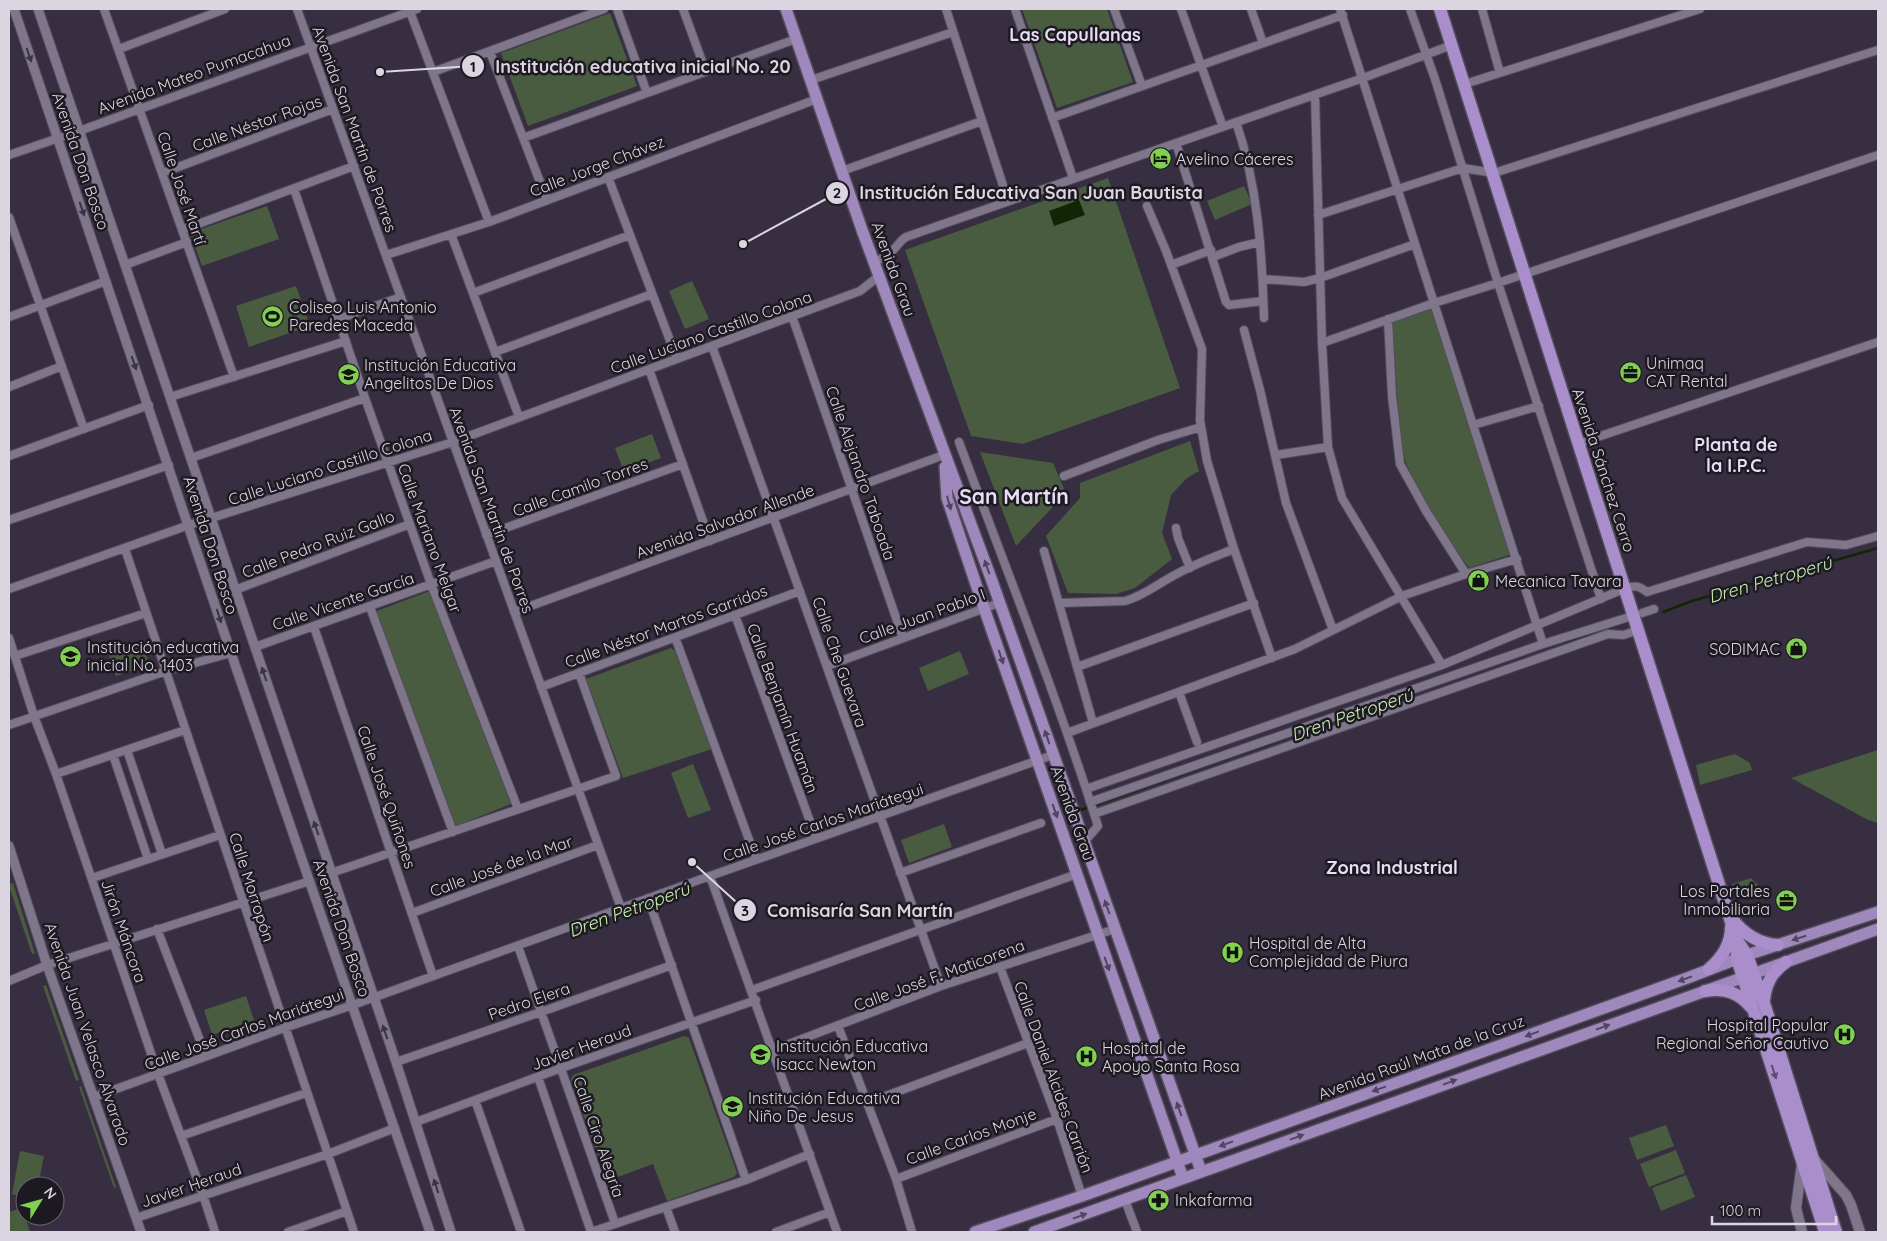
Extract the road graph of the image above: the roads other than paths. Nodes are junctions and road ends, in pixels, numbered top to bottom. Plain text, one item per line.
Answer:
1 (38, 9) edge
2 (104, 9) edge
3 (225, 9) edge
4 (297, 9) edge
5 (604, 9) edge
6 (617, 9) edge
7 (683, 9) edge
8 (786, 9) edge
9 (946, 9) edge
10 (1015, 9) edge
11 (1114, 9) edge
12 (1180, 9) edge
13 (1251, 9) edge
14 (1410, 9) edge
15 (1440, 9) edge
16 (1482, 9) edge
17 (1700, 9) edge
18 (412, 10) edge
19 (12, 12) edge
20 (1341, 12) edge
21 (953, 32) junction
22 (796, 39) junction
23 (1263, 44) junction
24 (1452, 46) junction
25 (311, 47) junction
26 (119, 50) junction
27 (1878, 50) edge
28 (490, 52) junction
29 (1426, 56) junction
30 (1200, 66) junction
31 (433, 72) junction
32 (706, 72) junction
33 (1500, 73) junction
34 (1363, 78) junction
35 (811, 80) junction
36 (1465, 84) junction
37 (1142, 86) junction
38 (648, 93) junction
39 (1315, 95) junction
40 (817, 98) junction
41 (140, 108) junction
42 (333, 109) junction
43 (1052, 118) junction
44 (982, 120) junction
45 (1236, 122) junction
46 (1223, 127) junction
47 (80, 131) junction
48 (58, 138) junction
49 (523, 138) junction
50 (1176, 143) junction
51 (9, 155) edge
52 (1878, 155) edge
53 (354, 166) junction
54 (1463, 168) junction
55 (842, 171) junction
56 (162, 172) junction
57 (1494, 173) junction
58 (608, 177) junction
59 (1073, 178) junction
60 (294, 190) junction
61 (1398, 190) junction
62 (547, 200) junction
63 (1008, 201) junction
64 (1147, 206) dead end
65 (1318, 215) junction
66 (9, 217) edge
67 (489, 222) junction
68 (182, 230) junction
69 (451, 234) junction
70 (630, 235) junction
71 (186, 242) junction
72 (1260, 242) junction
73 (1415, 244) junction
74 (1212, 254) junction
75 (386, 255) junction
76 (874, 262) junction
77 (125, 265) junction
78 (1171, 265) junction
79 (1524, 274) junction
80 (879, 276) junction
81 (1320, 278) junction
82 (1262, 279) junction
83 (106, 281) junction
84 (1498, 283) junction
85 (473, 293) junction
86 (652, 294) junction
87 (401, 297) junction
88 (1263, 301) junction
89 (1434, 303) junction
90 (40, 305) junction
91 (792, 316) junction
92 (9, 317) edge
93 (1264, 318) dead end
94 (338, 319) junction
95 (1388, 319) junction
96 (1244, 330) dead end
97 (346, 341) junction
98 (1878, 342) edge
99 (1322, 343) junction
100 (712, 346) junction
101 (495, 352) junction
102 (677, 359) junction
103 (62, 366) junction
104 (649, 369) junction
105 (234, 377) junction
106 (9, 387) edge
107 (170, 397) junction
108 (365, 398) junction
109 (149, 406) junction
110 (1539, 406) junction
111 (520, 417) junction
112 (1473, 426) junction
113 (1201, 427) junction
114 (84, 429) junction
115 (453, 442) junction
116 (959, 442) dead end
117 (1580, 443) junction
118 (1328, 446) junction
119 (944, 455) junction
120 (1276, 455) junction
121 (9, 456) edge
122 (190, 458) junction
123 (388, 462) junction
124 (683, 464) junction
125 (169, 465) junction
126 (1064, 476) dead end
127 (852, 490) junction
128 (774, 517) junction
129 (212, 519) junction
130 (9, 520) edge
131 (410, 524) junction
132 (190, 525) junction
133 (1176, 528) dead end
134 (486, 535) junction
135 (1878, 536) edge
136 (710, 541) junction
137 (125, 549) junction
138 (1234, 549) junction
139 (1044, 552) dead end
140 (1517, 559) junction
141 (496, 561) junction
142 (1190, 568) junction
143 (1466, 574) junction
144 (431, 584) junction
145 (1626, 588) junction
146 (9, 589) edge
147 (235, 590) junction
148 (800, 591) junction
149 (1402, 596) junction
150 (1601, 599) junction
151 (999, 603) junction
152 (1059, 603) junction
153 (1254, 604) junction
154 (370, 607) junction
155 (984, 608) junction
156 (1654, 609) dead end
157 (514, 612) junction
158 (146, 613) junction
159 (1642, 613) dead end
160 (734, 615) junction
161 (1626, 618) dead end
162 (1536, 625) junction
163 (314, 627) junction
164 (1333, 630) junction
165 (1639, 630) junction
166 (9, 638) edge
167 (675, 638) junction
168 (903, 638) junction
169 (1543, 644) junction
170 (255, 646) junction
171 (231, 653) junction
172 (15, 656) junction
173 (1272, 658) junction
174 (826, 666) junction
175 (1442, 666) junction
176 (1077, 667) junction
177 (166, 671) junction
178 (579, 673) junction
179 (541, 687) junction
180 (1179, 692) junction
181 (34, 716) junction
182 (1092, 723) junction
183 (9, 724) edge
184 (185, 730) junction
185 (1067, 733) junction
186 (1197, 742) dead end
187 (128, 750) junction
188 (113, 755) junction
189 (1053, 755) junction
190 (1037, 761) junction
191 (56, 774) junction
192 (578, 788) junction
193 (1086, 789) junction
194 (1090, 802) junction
195 (518, 809) junction
196 (1094, 814) junction
197 (879, 816) junction
198 (1041, 823) dead end
199 (453, 832) junction
200 (220, 835) junction
201 (816, 838) junction
202 (1084, 842) junction
203 (598, 845) junction
204 (9, 846) edge
205 (392, 852) junction
206 (162, 854) junction
207 (148, 859) junction
208 (756, 859) junction
209 (331, 873) junction
210 (900, 873) junction
211 (1077, 874) junction
212 (710, 876) junction
213 (92, 878) junction
214 (310, 881) junction
215 (648, 898) junction
216 (242, 901) junction
217 (621, 908) junction
218 (1878, 912) edge
219 (412, 913) junction
220 (1859, 918) junction
221 (1730, 919) junction
222 (158, 929) junction
223 (920, 929) junction
224 (1115, 929) junction
225 (1878, 929) edge
226 (1097, 935) junction
227 (1850, 939) junction
228 (114, 944) junction
229 (1778, 945) junction
230 (518, 946) junction
231 (1742, 957) junction
232 (1786, 962) junction
233 (47, 965) junction
234 (672, 965) junction
235 (1000, 967) junction
236 (1709, 969) junction
237 (1748, 975) junction
238 (434, 976) junction
239 (9, 981) edge
240 (941, 986) junction
241 (752, 990) junction
242 (1705, 991) junction
243 (374, 997) junction
244 (756, 1000) junction
245 (353, 1006) junction
246 (1759, 1006) junction
247 (541, 1012) junction
248 (691, 1023) junction
249 (838, 1026) junction
250 (284, 1028) junction
251 (1028, 1043) junction
252 (773, 1050) junction
253 (206, 1056) junction
254 (396, 1062) junction
255 (560, 1068) junction
256 (158, 1074) junction
257 (538, 1077) junction
258 (306, 1093) junction
259 (94, 1097) junction
260 (475, 1100) junction
261 (867, 1102) junction
262 (1057, 1119) junction
263 (416, 1122) junction
264 (395, 1128) junction
265 (181, 1136) junction
266 (328, 1154) junction
267 (810, 1154) junction
268 (1195, 1155) junction
269 (1808, 1160) junction
270 (1177, 1161) junction
271 (1201, 1171) junction
272 (1183, 1178) junction
273 (896, 1179) junction
274 (746, 1180) junction
275 (203, 1195) junction
276 (1082, 1196) junction
277 (1125, 1200) junction
278 (666, 1206) junction
279 (347, 1211) junction
280 (830, 1212) junction
281 (136, 1218) junction
282 (615, 1224) junction
283 (141, 1232) edge
284 (215, 1232) edge
285 (288, 1232) edge
286 (354, 1232) edge
287 (430, 1232) edge
288 (451, 1232) edge
289 (521, 1232) edge
290 (591, 1232) edge
291 (675, 1232) edge
292 (776, 1232) edge
293 (837, 1232) edge
294 (912, 1232) edge
295 (975, 1232) edge
296 (1034, 1232) edge
297 (1136, 1232) edge
298 (1802, 1232) edge
299 (1825, 1232) edge
300 (1836, 1232) edge
301 (1860, 1232) edge

1 - 47 street, Avenida Don Bosco
2 - 26 street, Calle José Martí
3 - 26 street
4 - 25 street, Avenida San Martín de Porres
5 - 28 street
6 - 38 street
7 - 32 street
8 - 22 main road, Avenida Grau
9 - 21 street
10 - 43 street
11 - 37 street
12 - 30 street
13 - 23 street
14 - 29 street
15 - 24 highway, Avenida Sánchez Cerro
16 - 33 street
17 - 33 street
18 - 25 street, Avenida Mateo Pumacahua
18 - 31 street
19 -> 48 street, Avenida Don Bosco
20 - 23 street
20 - 34 street
21 - 35 street
21 - 44 street
22 - 32 street
22 - 35 main road, Avenida Grau
23 - 30 street
24 - 29 street
24 - 36 highway, Avenida Sánchez Cerro
25 - 41 street, Avenida Mateo Pumacahua
25 - 42 street, Avenida San Martín de Porres
26 - 41 street, Calle José Martí
27 - 57 street
28 - 31 street
28 - 49 street
29 - 34 street
29 - 54 street
30 - 37 street
30 - 46 street
31 - 67 street
32 - 38 street
33 - 36 street
34 - 39 street
34 - 61 street
35 - 40 main road, Avenida Grau
36 - 57 highway, Avenida Sánchez Cerro
37 - 43 street
38 - 49 street
39 - 45 street
39 - 65 street
40 - 55 main road, Avenida Grau
40 - 58 street, Calle Jorge Chávez
41 - 47 street, Avenida Mateo Pumacahua
41 - 56 street, Calle José Martí
42 - 53 street, Avenida San Martín de Porres
42 - 56 street, Calle Néstor Rojas
43 - 59 street
44 - 55 street
44 - 63 street
45 - 46 street
45 - 72 street
46 - 50 street
47 - 48 street, Avenida Mateo Pumacahua
47 - 77 street, Avenida Don Bosco
48 - 51 street, Avenida Mateo Pumacahua
48 -> 83 street, Avenida Don Bosco
49 - 62 street
50 - 59 street
50 - 74 street
52 - 79 street
53 - 60 street
53 - 75 street, Avenida San Martín de Porres
54 - 57 street
54 - 61 street
54 - 84 street
55 - 76 main road, Avenida Grau
56 - 68 street, Calle José Martí
57 - 79 highway, Avenida Sánchez Cerro
58 - 62 street, Calle Jorge Chávez
58 - 70 street
59 - 63 street
60 - 68 street
60 - 94 street, Calle Mariano Melgar
61 - 65 street
61 - 73 street
62 - 67 street, Calle Jorge Chávez
63 - 76 street
64 - 78 street
65 - 81 street
66 - 90 street
67 - 69 street, Calle Jorge Chávez
68 - 71 street, Calle José Martí
69 - 75 street, Calle Jorge Chávez
69 - 85 street
70 - 85 street
70 - 86 street
71 - 77 street
71 - 105 street, Calle José Martí
72 - 74 street
72 - 82 street
73 - 81 street
73 - 89 street
74 - 78 street
74 - 88 street
75 - 87 street, Avenida San Martín de Porres
76 - 80 main road, Avenida Grau
77 - 107 street, Avenida Don Bosco
78 - 113 street
79 - 84 street
79 - 117 highway, Avenida Sánchez Cerro
80 - 91 street, Calle Luciano Castillo Colona
80 - 119 main road, Avenida Grau
81 - 82 street
81 - 99 street
82 - 88 street
83 - 90 street
83 -> 109 street, Avenida Don Bosco
84 - 89 street
84 - 110 street
85 - 101 street
86 - 101 street
86 - 102 street
87 - 94 street
87 - 115 street, Avenida San Martín de Porres
88 - 93 street
89 - 95 street
89 - 112 street
90 - 92 street
90 - 103 street
91 - 100 street, Calle Luciano Castillo Colona
91 - 127 street, Calle Alejandro Taboada
94 - 97 street, Calle Mariano Melgar
95 - 99 street
95 - 143 street
96 - 120 street
97 - 105 street
97 - 108 street, Calle Mariano Melgar
98 - 117 street
99 - 118 street
100 - 102 street, Calle Luciano Castillo Colona
100 - 128 street, Calle Che Guevara
101 - 111 street
102 - 104 street, Calle Luciano Castillo Colona
103 - 106 street
103 - 114 street
104 - 111 street, Calle Luciano Castillo Colona
104 - 124 street
105 - 107 street
107 - 122 street, Avenida Don Bosco
108 - 122 street
108 - 123 street, Calle Mariano Melgar
109 - 114 street
109 - 125 street, Avenida Don Bosco
110 - 112 street
110 - 150 street
111 - 115 street, Calle Luciano Castillo Colona
112 - 140 street
113 - 126 street
113 - 138 street
114 - 121 street
115 - 123 street, Calle Luciano Castillo Colona
115 - 134 street, Avenida San Martín de Porres
116 - 185 street
117 - 145 highway, Avenida Sánchez Cerro
118 - 120 street
118 - 149 street
119 - 127 street, Avenida Salvador Allende
151 -> 119 main road, Avenida Grau
119 -> 155 main road, Avenida Grau
120 - 164 street
122 - 129 street, Avenida Don Bosco
123 - 129 street, Calle Luciano Castillo Colona
123 - 131 street, Calle Mariano Melgar
124 - 134 street, Calle Camilo Torres
124 - 136 street
125 - 130 street
125 - 132 street, Avenida Don Bosco
127 - 128 street, Avenida Salvador Allende
127 - 168 street, Calle Alejandro Taboada
128 - 136 street, Avenida Salvador Allende
128 - 148 street, Calle Che Guevara
129 - 132 street, Calle Luciano Castillo Colona
129 - 147 street, Avenida Don Bosco
131 - 144 street, Calle Mariano Melgar
131 - 147 street, Calle Pedro Ruiz Gallo
132 - 137 street, Calle Luciano Castillo Colona
132 -> 171 street, Avenida Don Bosco
133 - 142 street
134 - 141 street, Avenida San Martín de Porres
135 - 145 street
136 - 157 street, Avenida Salvador Allende
137 - 146 street, Calle Luciano Castillo Colona
137 - 158 street, Calle Morropón
138 - 142 street
138 - 153 street
139 - 152 street
140 - 143 street
140 - 162 street
141 - 144 street, Calle Vicente García
141 - 157 street, Avenida San Martín de Porres
142 - 152 street
143 - 149 street
144 - 154 street, Calle Vicente García
144 - 195 street, Calle Mariano Melgar
145 - 150 street
145 - 165 highway, Avenida Sánchez Cerro
147 - 170 street, Avenida Don Bosco
148 - 160 street, Calle Néstor Martos Garridos
148 - 174 street, Calle Che Guevara
149 - 164 street
149 - 175 street
150 - 162 street
151 - 155 street, Calle Juan Pablo I
189 -> 151 main road, Avenida Grau
152 - 176 street
153 - 173 street
153 - 176 street
154 - 163 street, Calle Vicente García
154 - 199 street
155 - 168 street, Calle Juan Pablo I
155 -> 190 main road, Avenida Grau
156 - 159 street
157 - 179 street, Avenida San Martín de Porres
158 - 172 street
158 - 177 street, Calle Morropón
160 - 167 street, Calle Néstor Martos Garridos
160 - 201 street, Calle Benjamín Huamán
161 - 169 street
162 - 169 street
162 - 175 street
163 - 170 street, Calle Vicente García
163 - 205 street, Calle José Quiñones
164 - 173 street
165 - 196 street
165 - 221 highway, Avenida Sánchez Cerro
166 - 172 street, Jirón Máncora
167 - 178 street, Calle Néstor Martos Garridos
167 - 208 street
168 - 174 street, Calle Juan Pablo I
169 - 194 street
209 -> 170 street, Avenida Don Bosco
171 - 177 street
171 - 214 street, Avenida Don Bosco
172 - 181 street, Jirón Máncora
173 - 180 street
174 - 197 street, Calle Che Guevara
175 - 193 street
176 - 182 street
177 - 181 street
177 - 184 street, Calle Morropón
178 - 179 street, Calle Néstor Martos Garridos
178 - 192 street
179 - 192 street, Avenida San Martín de Porres
180 - 182 street
180 - 186 street
181 - 183 street
181 - 191 street, Jirón Máncora
182 - 185 street
184 - 187 street
184 - 200 street, Calle Morropón
185 - 193 street
187 - 188 street
187 - 206 street
188 - 191 street
188 - 207 street
189 - 190 street, Calle José Carlos Mariátegui
189 - 202 main road, Avenida Grau
190 - 197 street, Calle José Carlos Mariátegui
190 -> 211 main road, Avenida Grau
191 - 213 street, Jirón Máncora
192 - 195 street
192 - 203 street, Avenida San Martín de Porres
193 - 194 street
194 - 196 street
195 - 199 street
196 - 202 street
197 - 201 street, Calle José Carlos Mariátegui
197 - 210 street, Calle Che Guevara
198 - 210 street
199 - 205 street
200 - 206 street
200 - 216 street, Calle Morropón
201 - 208 street, Calle José Carlos Mariátegui
224 -> 202 main road, Avenida Grau
203 - 217 street, Avenida San Martín de Porres
203 - 219 street, Calle José de la Mar
204 - 233 street, Avenida Juan Velasco Alvarado
205 - 209 street
205 - 219 street, Calle José Quiñones
206 - 207 street
207 - 213 street
208 - 212 street, Calle José Carlos Mariátegui
209 - 243 street, Avenida Don Bosco
210 - 223 street, Calle Che Guevara
211 - 223 street
211 - 226 main road, Avenida Grau
212 - 215 street, Calle José Carlos Mariátegui
212 - 241 street
213 - 228 street, Jirón Máncora
214 - 216 street
214 - 245 street, Avenida Don Bosco
215 - 217 street, Calle José Carlos Mariátegui
215 - 234 street
216 - 222 street
216 - 250 street, Calle Morropón
217 - 230 street, Calle José Carlos Mariátegui
218 - 220 main road, Avenida Raúl Mata de la Cruz
219 - 238 street, Calle José Quiñones
220 - 227 main road
220 -> 229 main road, Avenida Raúl Mata de la Cruz
221 - 229 highway
221 - 231 highway, Avenida Sánchez Cerro
221 - 236 highway
222 - 228 street
222 - 253 street
223 - 240 street, Calle Che Guevara
223 - 241 street
224 - 226 street, Calle José F. Maticorena
268 -> 224 main road, Avenida Grau
225 - 227 main road, Avenida Raúl Mata de la Cruz
226 - 235 street, Calle José F. Maticorena
226 -> 270 main road, Avenida Grau
227 - 232 main road, Avenida Raúl Mata de la Cruz
228 - 233 street
228 - 256 street, Jirón Máncora
229 - 231 main road, Avenida Raúl Mata de la Cruz
230 - 238 street, Calle José Carlos Mariátegui
230 - 247 street, Calle Ciro Alegría
231 - 236 main road, Avenida Raúl Mata de la Cruz
231 - 237 highway, Avenida Sánchez Cerro
232 - 237 main road, Avenida Raúl Mata de la Cruz
232 - 246 highway
233 - 239 street
233 - 259 street, Avenida Juan Velasco Alvarado
234 - 247 street, Pedro Elera
234 - 248 street
235 - 240 street, Calle José F. Maticorena
235 - 251 street, Calle Daniel Alcides Carrión
236 -> 268 main road, Avenida Raúl Mata de la Cruz
237 - 242 main road, Avenida Raúl Mata de la Cruz
237 - 246 highway, Avenida Sánchez Cerro
238 - 243 street, Calle José Carlos Mariátegui
240 - 249 street, Calle José F. Maticorena
241 - 244 street
242 - 246 highway
271 -> 242 main road, Avenida Raúl Mata de la Cruz
243 - 245 street, Calle José Carlos Mariátegui
254 -> 243 street, Avenida Don Bosco
244 - 248 street, Javier Heraud
244 - 252 street
245 - 250 street, Calle José Carlos Mariátegui
245 - 264 street, Avenida Don Bosco
246 - 269 highway, Avenida Sánchez Cerro
247 - 254 street, Pedro Elera
247 - 255 street, Calle Ciro Alegría
248 - 255 street, Javier Heraud
248 - 274 street
249 - 252 street, Calle José F. Maticorena
249 - 261 street
250 - 253 street, Calle José Carlos Mariátegui
250 - 258 street, Calle Morropón
251 - 261 street
251 - 262 street, Calle Daniel Alcides Carrión
252 - 267 street
253 - 256 street, Calle José Carlos Mariátegui
254 - 263 street, Avenida Don Bosco
255 - 257 street, Javier Heraud
255 - 282 street, Calle Ciro Alegría
256 - 259 street, Calle José Carlos Mariátegui
256 - 265 street, Jirón Máncora
257 - 260 street, Javier Heraud
257 - 290 street
258 - 265 street
258 - 266 street, Calle Morropón
259 - 281 street, Avenida Juan Velasco Alvarado
260 - 263 street, Javier Heraud
260 - 289 street
261 - 273 street
262 - 273 street, Calle Carlos Monje
262 - 276 street, Calle Daniel Alcides Carrión
288 -> 263 street, Avenida Don Bosco
264 - 266 street, Javier Heraud
264 - 287 street, Avenida Don Bosco
265 - 275 street, Jirón Máncora
266 - 275 street, Javier Heraud
266 - 279 street, Calle Morropón
267 - 274 street
267 - 280 street
268 - 270 main road, Avenida Raúl Mata de la Cruz
268 - 271 main road, Avenida Grau
269 - 298 main road, Avenida Sánchez Cerro
269 - 299 highway, Avenida Sánchez Cerro
269 - 300 highway, Avenida Sánchez Cerro
269 - 301 main road, Avenida Sánchez Cerro
270 - 272 main road, Avenida Grau
270 - 276 main road, Avenida Raúl Mata de la Cruz
271 - 272 main road, Avenida Raúl Mata de la Cruz
272 - 277 main road, Avenida Raúl Mata de la Cruz
273 - 294 street
274 - 278 street
275 - 281 street, Javier Heraud
275 - 284 street, Jirón Máncora
276 - 295 main road, Avenida Raúl Mata de la Cruz
296 -> 277 main road, Avenida Raúl Mata de la Cruz
277 - 297 street
278 - 282 street
278 - 291 street
279 - 285 street
279 - 286 street, Calle Morropón
280 - 292 street
280 - 293 street
281 - 283 street, Avenida Juan Velasco Alvarado
282 - 290 street

